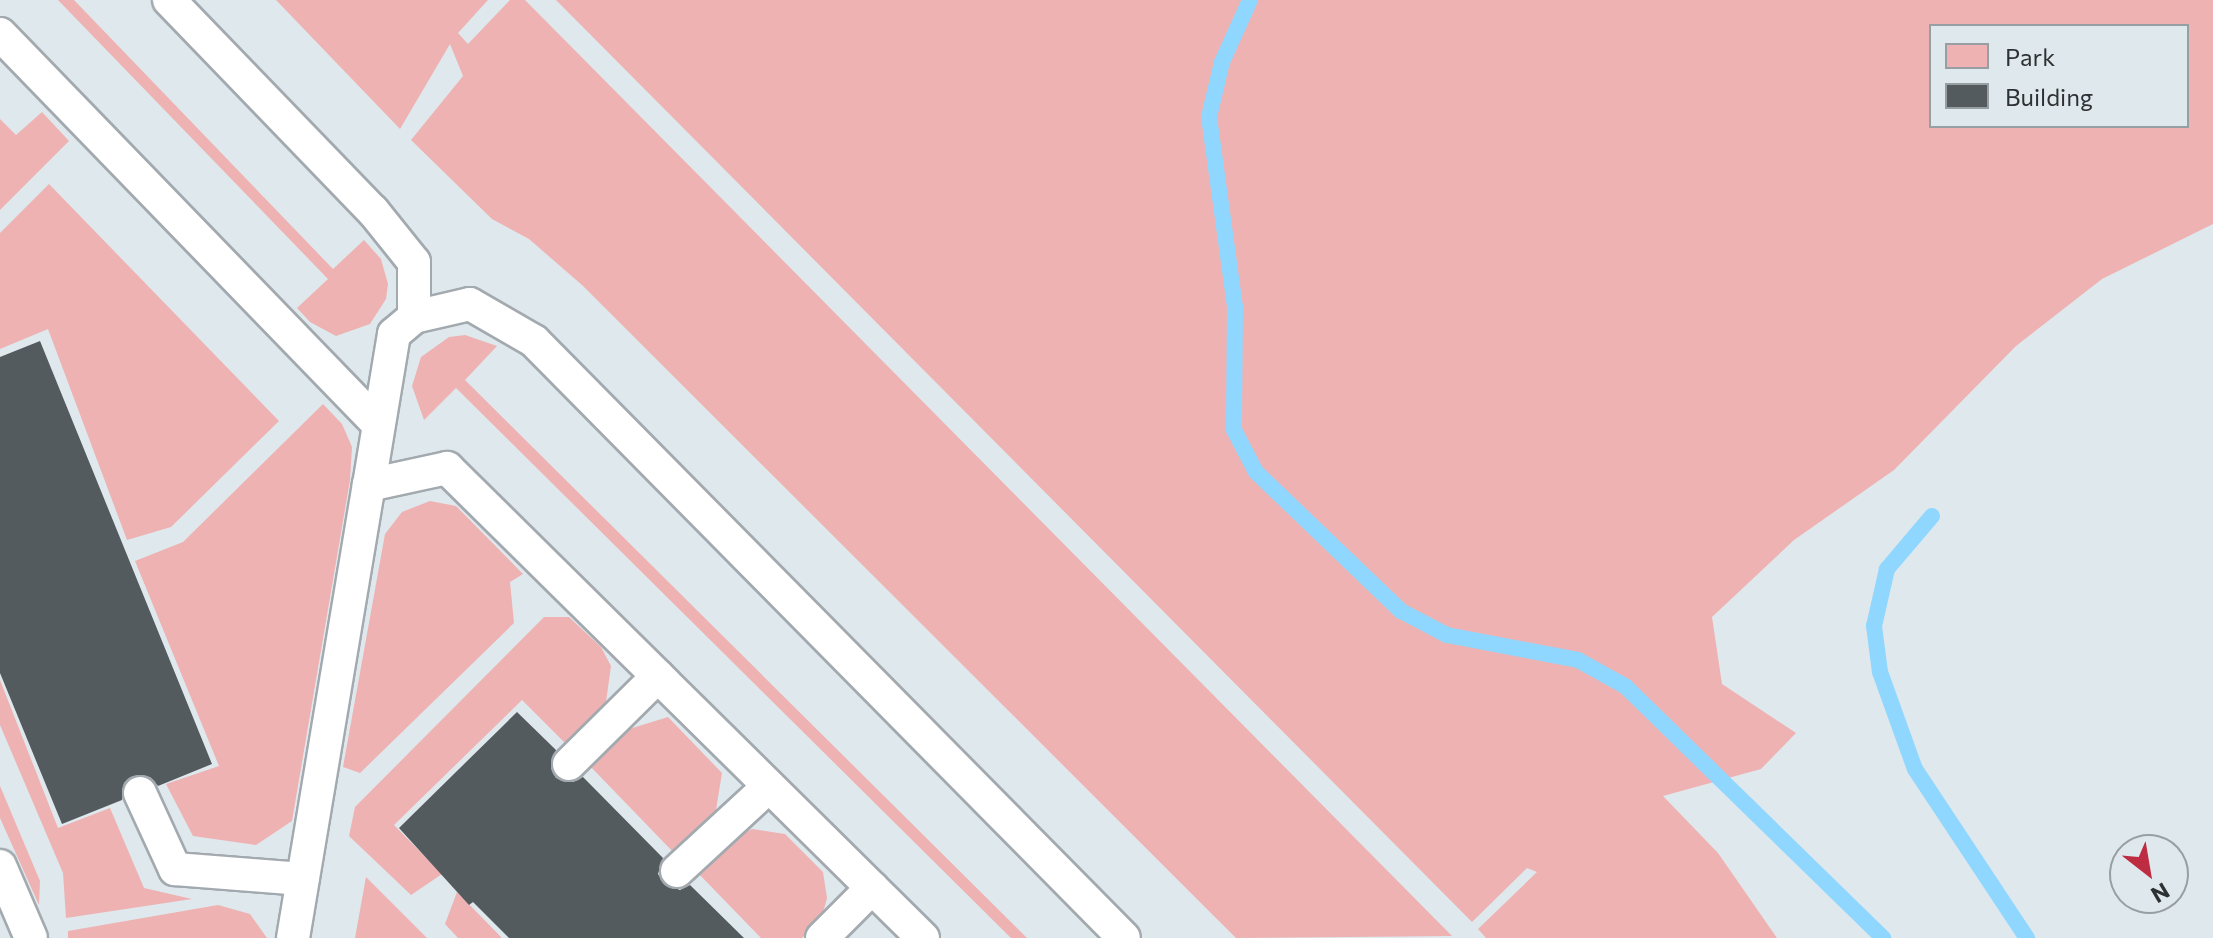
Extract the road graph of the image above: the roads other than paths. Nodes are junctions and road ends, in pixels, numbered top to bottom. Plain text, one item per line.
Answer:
1 (169, 0) edge
2 (0, 34) edge
3 (414, 317) junction
4 (376, 422) junction
5 (369, 485) junction
6 (658, 676) junction
7 (569, 764) dead end
8 (769, 786) junction
9 (140, 793) dead end
10 (0, 866) edge
11 (677, 871) dead end
12 (303, 879) junction
13 (872, 888) junction
14 (31, 938) edge
15 (293, 938) edge
16 (822, 938) edge
17 (923, 938) edge
18 (1124, 938) edge

1 - 3 lane
2 - 4 lane
3 - 4 lane
3 - 18 lane
4 - 5 lane
5 - 6 lane
5 - 12 lane
6 - 7 lane
6 - 8 lane
8 - 11 lane
8 - 13 lane
9 - 12 lane
10 - 14 lane
12 - 15 lane
13 - 16 lane
13 - 17 lane

